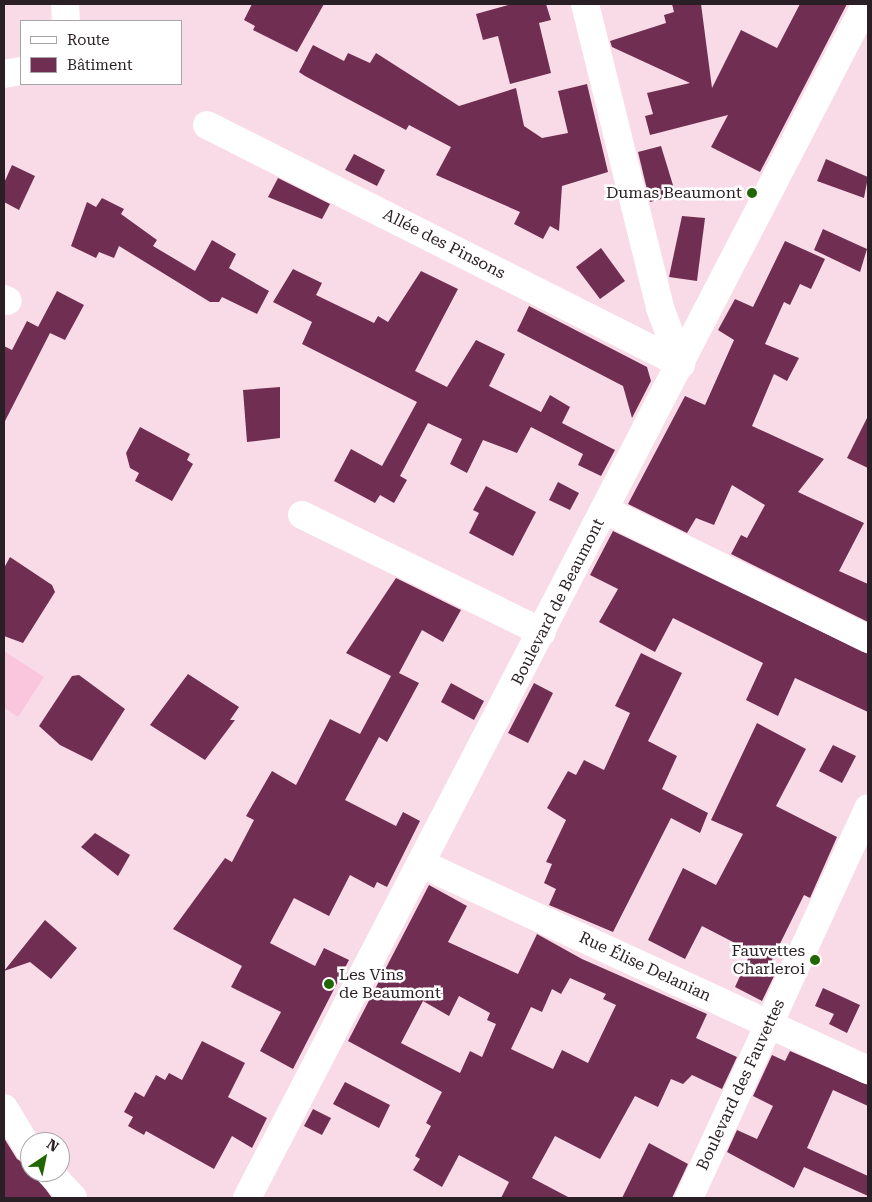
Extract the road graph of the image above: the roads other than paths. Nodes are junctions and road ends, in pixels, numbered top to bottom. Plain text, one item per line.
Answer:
1 (65, 4) edge
2 (585, 4) edge
3 (866, 4) edge
4 (66, 20) edge
5 (20, 71) edge
6 (4, 74) edge
7 (207, 125) dead end
8 (681, 364) junction
9 (606, 510) junction
10 (302, 515) dead end
11 (542, 632) junction
12 (868, 639) edge
13 (868, 808) edge
14 (422, 864) junction
15 (769, 1024) junction
16 (868, 1070) edge
17 (4, 1108) edge
18 (20, 1134) edge
19 (58, 1182) edge
20 (73, 1198) edge
21 (247, 1198) edge
22 (689, 1198) edge

1 - 4 street
2 - 8 street
3 - 8 street, Boulevard de Beaumont
5 - 6 street
7 - 8 street, Allée des Pinsons
8 - 9 street, Boulevard de Beaumont
9 - 11 street, Boulevard de Beaumont
9 - 12 street
10 - 11 street
11 - 14 street, Boulevard de Beaumont
13 - 15 street, Boulevard des Fauvettes
14 - 15 street, Rue Élise Delanian
14 - 21 street, Boulevard de Beaumont
15 - 16 street, Rue Élise Delanian
15 - 22 street, Boulevard des Fauvettes
17 - 18 street
19 - 20 street

